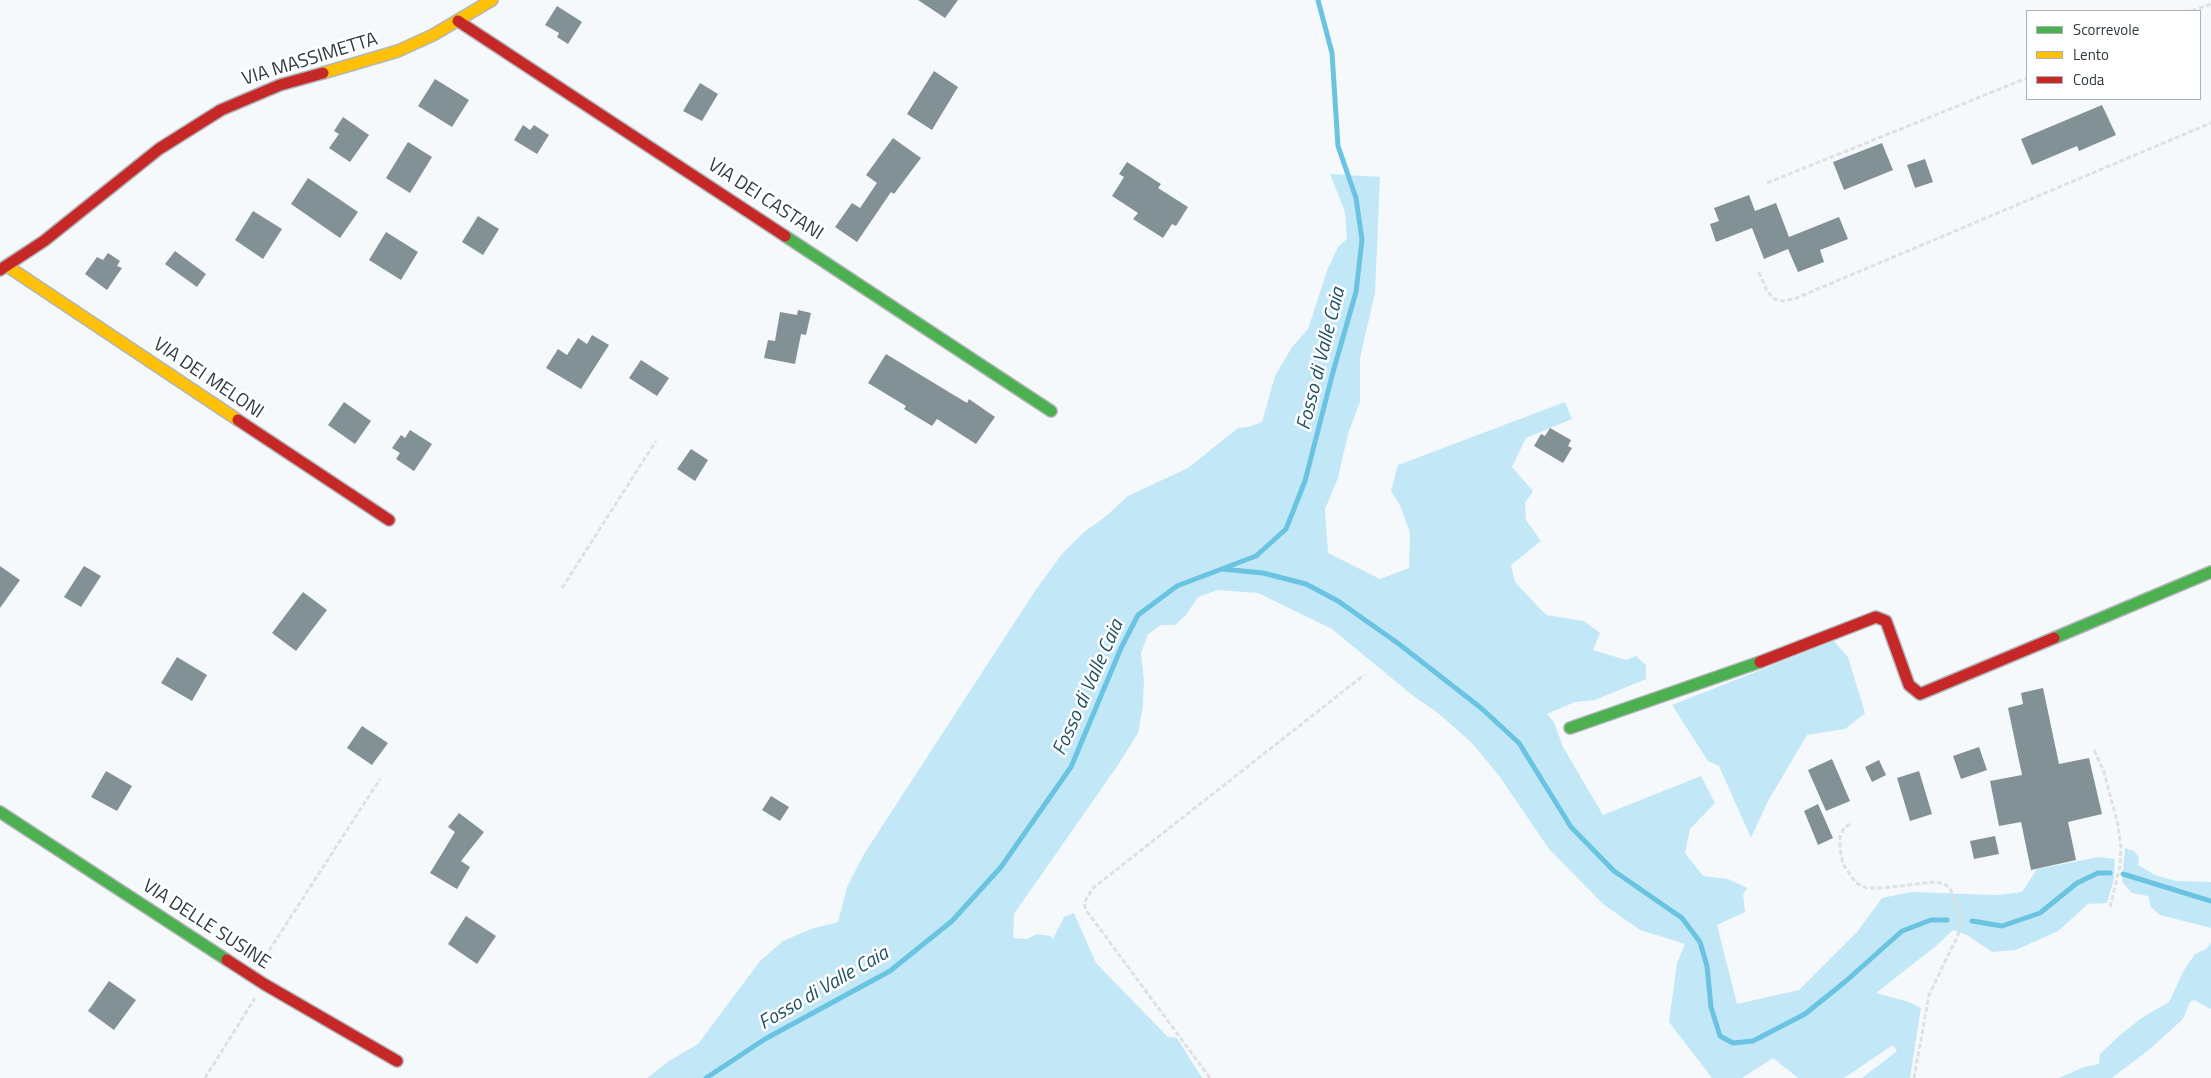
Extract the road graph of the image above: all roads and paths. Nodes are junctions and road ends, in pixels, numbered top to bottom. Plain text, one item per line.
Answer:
1 (492, 0) edge
2 (2211, 4) edge
3 (2195, 10) edge
4 (458, 21) junction
5 (2026, 78) edge
6 (2211, 123) edge
7 (1767, 183) dead end
8 (4, 268) edge
9 (1759, 272) dead end
10 (1051, 410) dead end
11 (656, 441) dead end
12 (389, 520) dead end
13 (2211, 572) edge
14 (562, 588) dead end
15 (1364, 675) dead end
16 (1570, 728) dead end
17 (2094, 750) dead end
18 (380, 779) dead end
19 (0, 812) edge
20 (1850, 824) dead end
21 (2110, 907) dead end
22 (253, 976) junction
23 (264, 984) junction
24 (397, 1061) dead end
25 (206, 1078) edge
26 (1210, 1078) edge
27 (1914, 1078) edge

1 - 4 street, VIA MASSIMETTA
2 - 3 path
4 - 8 street, VIA MASSIMETTA
4 - 10 street, VIA DEI CASTANI
5 - 7 path
6 - 9 path
8 - 12 street, VIA DEI MELONI
11 - 14 path
13 - 16 street
15 - 26 path
17 - 21 path
18 - 22 path
19 - 22 street, VIA DELLE SUSINE
20 - 27 path
22 - 23 street, VIA DELLE SUSINE
23 - 24 street, VIA DELLE SUSINE
23 - 25 path

